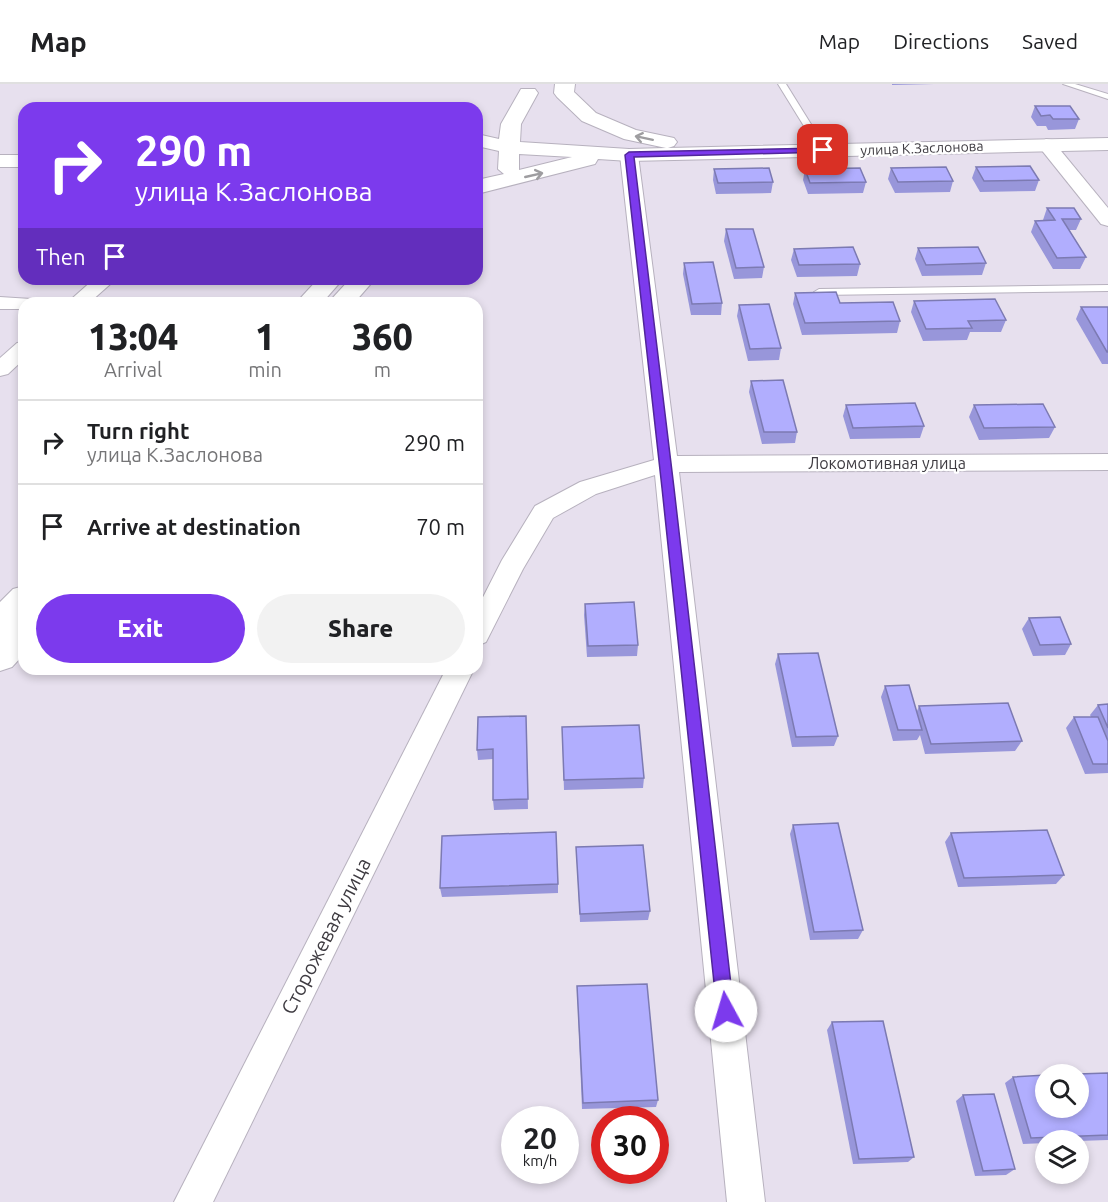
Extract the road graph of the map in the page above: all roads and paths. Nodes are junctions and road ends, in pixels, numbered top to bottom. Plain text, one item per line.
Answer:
1 (565, 84) edge
2 (782, 84) edge
3 (1067, 84) edge
4 (533, 89) edge
5 (1108, 97) edge
6 (483, 127) edge
7 (1046, 144) junction
8 (1108, 144) edge
9 (509, 147) junction
10 (823, 150) junction
11 (722, 153) junction
12 (619, 154) junction
13 (0, 161) edge
14 (18, 161) edge
15 (483, 186) edge
16 (483, 186) edge
17 (1108, 220) edge
18 (99, 285) edge
19 (325, 285) edge
20 (357, 285) edge
21 (1108, 288) edge
22 (806, 293) edge
23 (84, 297) edge
24 (314, 297) edge
25 (346, 297) edge
26 (0, 303) edge
27 (18, 303) edge
28 (18, 353) edge
29 (0, 369) edge
30 (1108, 462) edge
31 (666, 464) junction
32 (18, 604) edge
33 (0, 622) edge
34 (483, 622) edge
35 (18, 639) edge
36 (0, 658) edge
37 (457, 675) edge
38 (193, 1202) edge
39 (746, 1202) edge

11 -> 1 street
2 - 10 lane
3 - 5 lane
4 - 6 street
4 - 9 street
6 - 9 street
7 - 8 street, улица К.Заслонова
7 - 10 street, улица К.Заслонова
7 - 17 street
9 - 12 street
9 - 15 street
10 - 11 street, улица К.Заслонова
11 - 12 street, улица К.Заслонова
16 -> 12 street
12 - 31 street
13 - 14 street
18 - 23 street
19 - 24 street
20 - 25 street
21 - 22 lane
26 - 27 street
28 - 29 street
30 - 31 street, Локомотивная улица
31 - 34 street
31 - 39 street
32 - 33 street
35 - 36 street
37 - 38 street, Сторожевая улица

